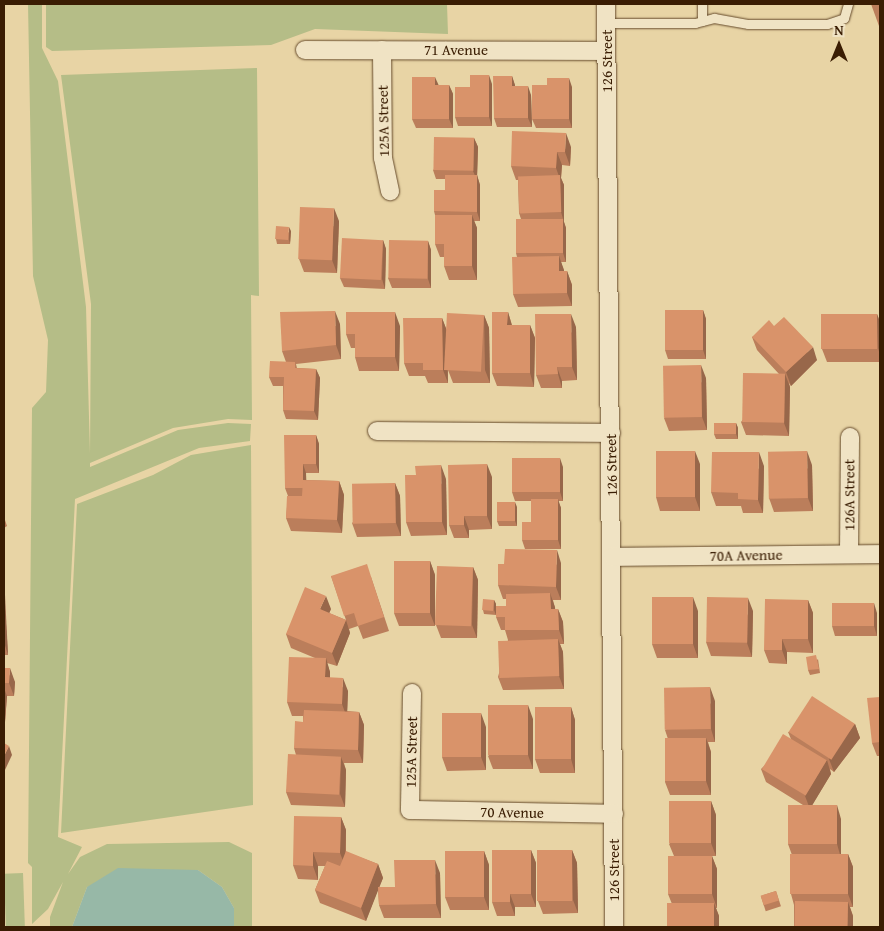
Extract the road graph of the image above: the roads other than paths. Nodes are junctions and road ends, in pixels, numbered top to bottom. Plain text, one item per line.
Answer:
1 (606, 4) edge
2 (702, 4) edge
3 (848, 4) edge
4 (702, 21) junction
5 (606, 23) junction
6 (305, 50) dead end
7 (382, 50) junction
8 (606, 51) junction
9 (390, 191) dead end
10 (377, 431) dead end
11 (611, 433) junction
12 (850, 436) dead end
13 (849, 554) junction
14 (880, 554) edge
15 (612, 557) junction
16 (412, 693) dead end
17 (410, 810) joint
18 (614, 814) junction
19 (614, 927) edge

1 - 5 street, 126 Street
2 - 4 lane
3 - 4 lane
4 - 5 lane
5 - 8 street, 126 Street
6 - 7 street, 71 Avenue
7 - 8 street, 71 Avenue
7 - 9 street, 125A Street
8 - 11 street, 126 Street
10 - 11 street
11 - 15 street, 126 Street
12 - 13 street, 126A Street
13 - 14 street, 70A Avenue
13 - 15 street, 70A Avenue
15 - 18 street, 126 Street
16 - 17 street, 125A Street
17 - 18 street, 70 Avenue
18 - 19 street, 126 Street

